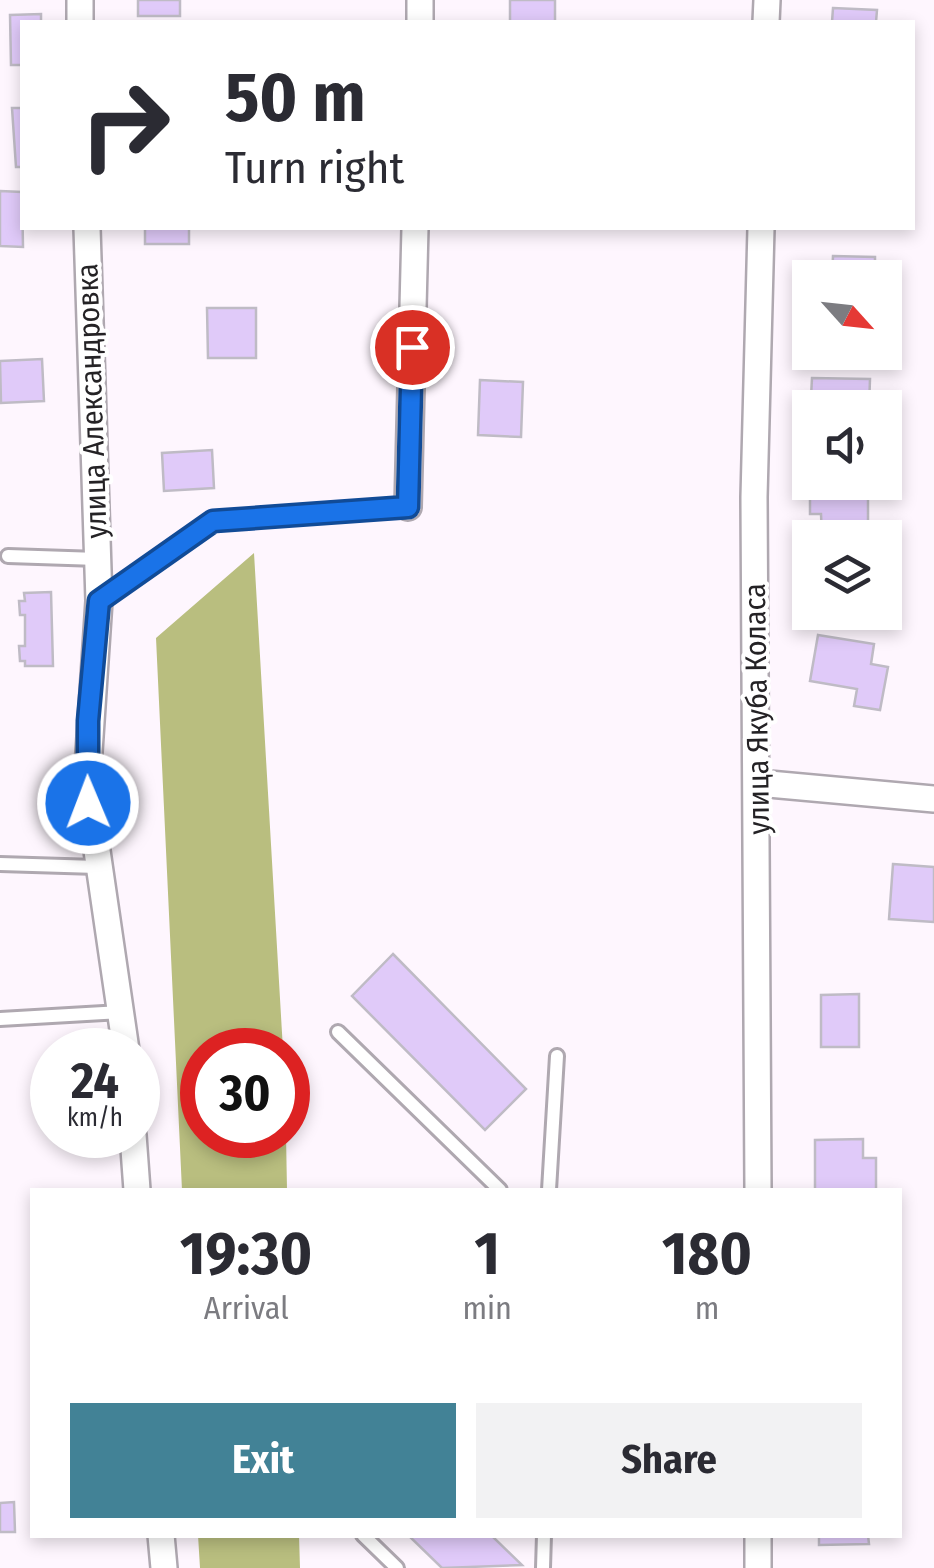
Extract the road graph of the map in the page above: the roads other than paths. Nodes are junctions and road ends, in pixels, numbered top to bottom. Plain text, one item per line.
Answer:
1 (86, 230) edge
2 (415, 230) edge
3 (761, 230) edge
4 (408, 507) joint
5 (8, 556) dead end
6 (98, 559) junction
7 (99, 601) junction
8 (758, 782) junction
9 (934, 798) edge
10 (0, 864) edge
11 (97, 867) junction
12 (121, 1012) junction
13 (0, 1019) edge
14 (123, 1028) edge
15 (338, 1032) dead end
16 (557, 1056) dead end
17 (135, 1158) edge
18 (137, 1188) edge
19 (498, 1188) edge
20 (549, 1188) edge
21 (758, 1188) edge
22 (162, 1538) edge
23 (366, 1538) edge
24 (544, 1538) edge
25 (758, 1538) edge
26 (164, 1568) edge
27 (396, 1568) edge
28 (543, 1568) edge
29 (758, 1568) edge

1 - 6 street, улица Александровка
2 - 4 street
3 - 8 street, улица Якуба Коласа
4 - 7 lane
5 - 6 lane
6 - 7 street, улица Александровка
7 - 11 street, улица Александровка
8 - 9 street
8 - 21 street, улица Якуба Коласа
10 - 11 lane
11 - 12 street, улица Александровка
12 - 13 lane
12 - 14 street, улица Александровка
15 - 19 lane
16 - 20 lane
17 - 18 street
22 - 26 street
23 - 27 lane
24 - 28 lane
25 - 29 street

